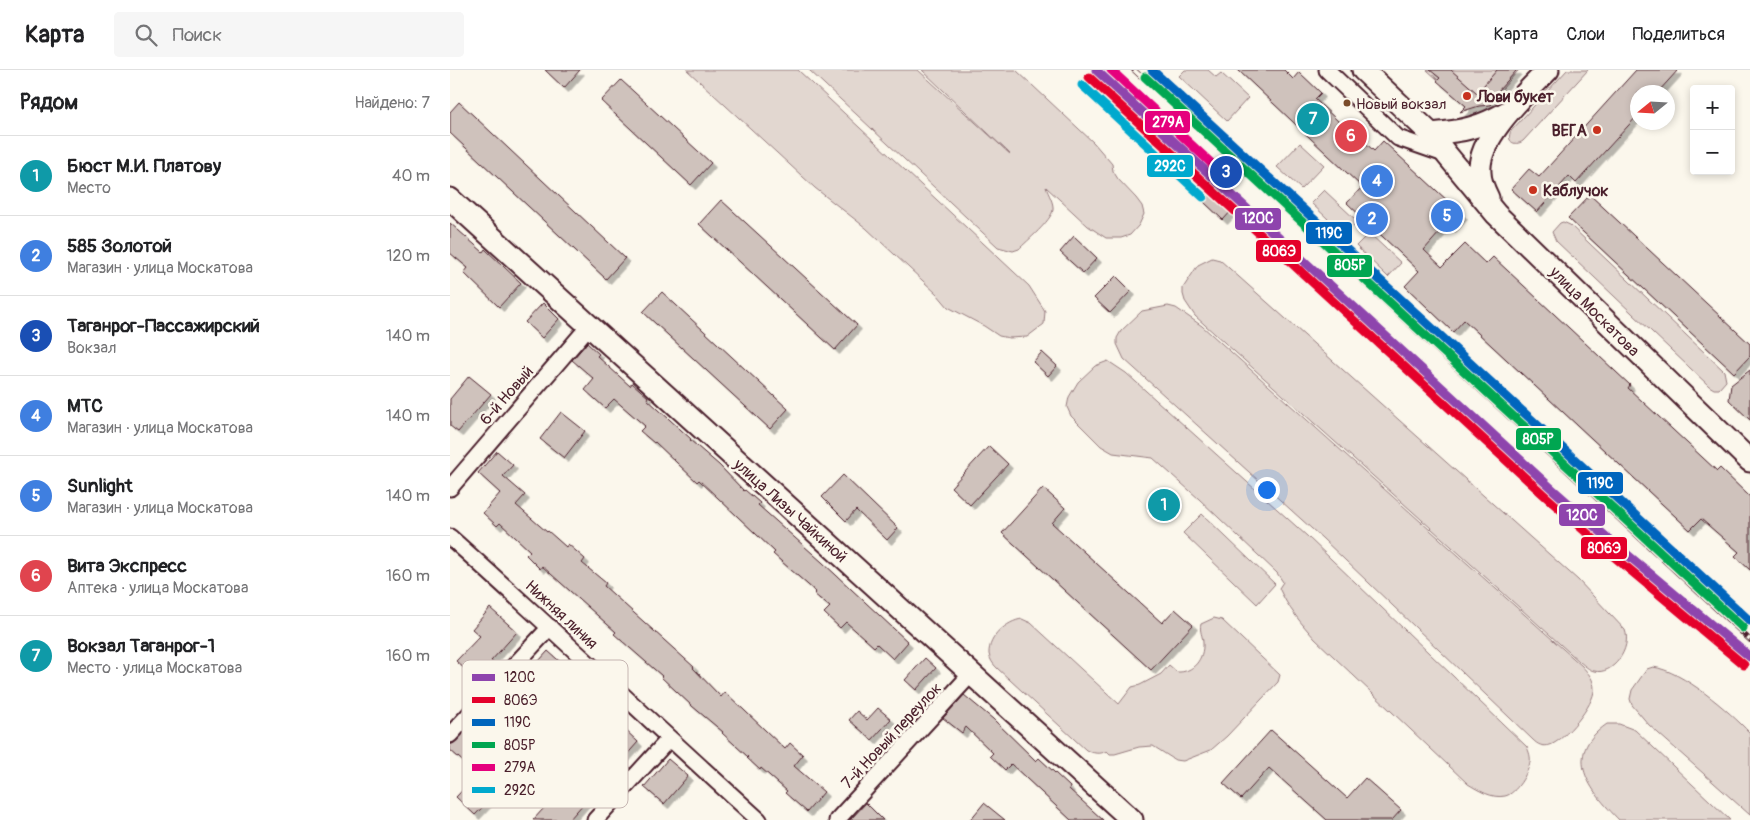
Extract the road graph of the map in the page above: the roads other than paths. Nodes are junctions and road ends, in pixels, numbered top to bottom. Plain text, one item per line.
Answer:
1 (1327, 70) edge
2 (1363, 70) edge
3 (1548, 70) edge
4 (1507, 111) junction
5 (1431, 134) junction
6 (1398, 138) junction
7 (1446, 155) junction
8 (450, 199) edge
9 (1496, 214) junction
10 (589, 326) junction
11 (1750, 461) edge
12 (450, 488) edge
13 (450, 537) edge
14 (550, 626) junction
15 (519, 660) edge
16 (586, 660) edge
17 (971, 674) junction
18 (628, 700) edge
19 (462, 722) edge
20 (450, 735) edge
21 (669, 739) junction
22 (628, 784) edge
23 (606, 808) edge
24 (595, 820) edge
25 (758, 820) edge
26 (837, 820) edge
27 (1132, 820) edge

1 - 6 street
2 - 5 main road, улица Москатова
3 - 4 main road
4 - 5 main road
4 - 9 main road
5 - 6 street
5 - 7 main road, улица Москатова
6 - 7 street
7 - 9 main road, улица Москатова
8 - 10 main road, улица Лизы Чайкиной
9 - 11 main road, улица Москатова
10 - 12 street, 6-й Новый
10 - 17 main road, улица Лизы Чайкиной
13 - 14 street, Нижняя линия
14 - 15 street
14 - 16 street, Нижняя линия
17 - 26 street, 7-й Новый переулок
17 - 27 main road, улица Лизы Чайкиной
18 - 21 street, Нижняя линия
19 - 20 street
21 - 22 street
21 - 25 street, Нижняя линия
23 - 24 street

